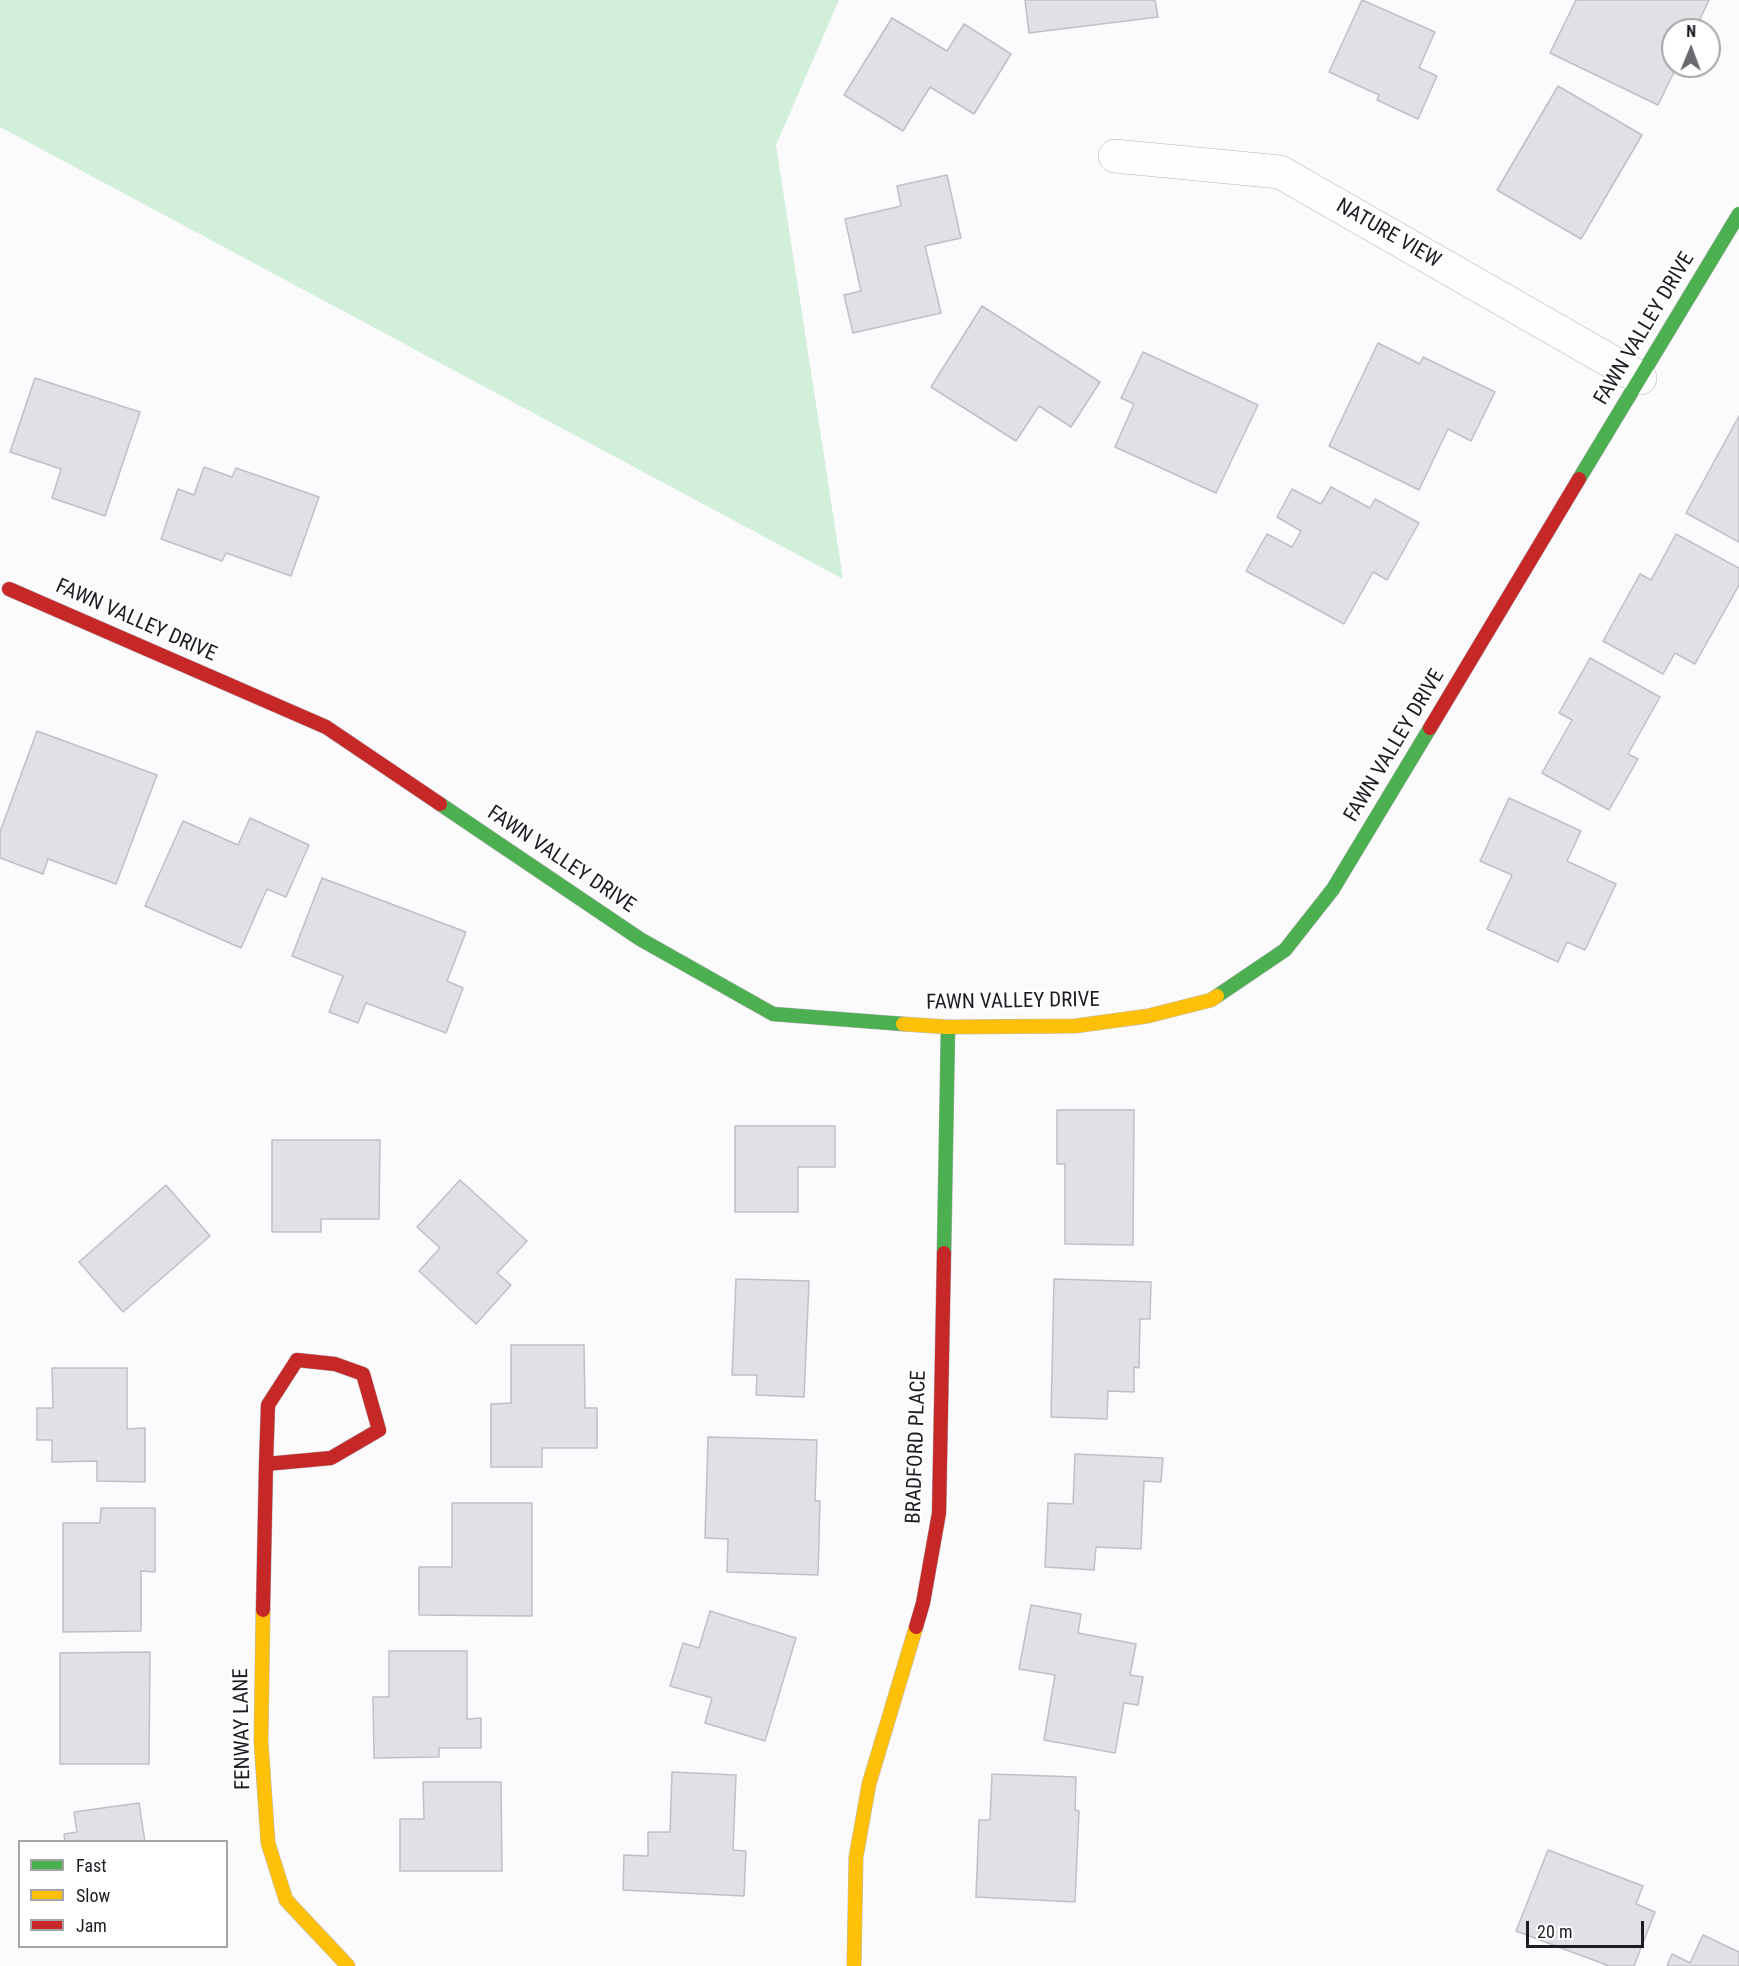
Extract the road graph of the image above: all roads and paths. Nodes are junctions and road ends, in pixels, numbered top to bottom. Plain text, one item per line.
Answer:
1 (1115, 156) dead end
2 (1739, 214) edge
3 (1640, 378) junction
4 (9, 589) dead end
5 (948, 1027) junction
6 (266, 1464) junction
7 (348, 1966) edge
8 (854, 1966) edge

1 - 3 street, NATURE VIEW
2 - 3 street, FAWN VALLEY DRIVE
3 - 5 street, FAWN VALLEY DRIVE
4 - 5 street, FAWN VALLEY DRIVE
5 - 8 street, BRADFORD PLACE
6 - 6 street, FENWAY LANE
6 - 7 street, FENWAY LANE

